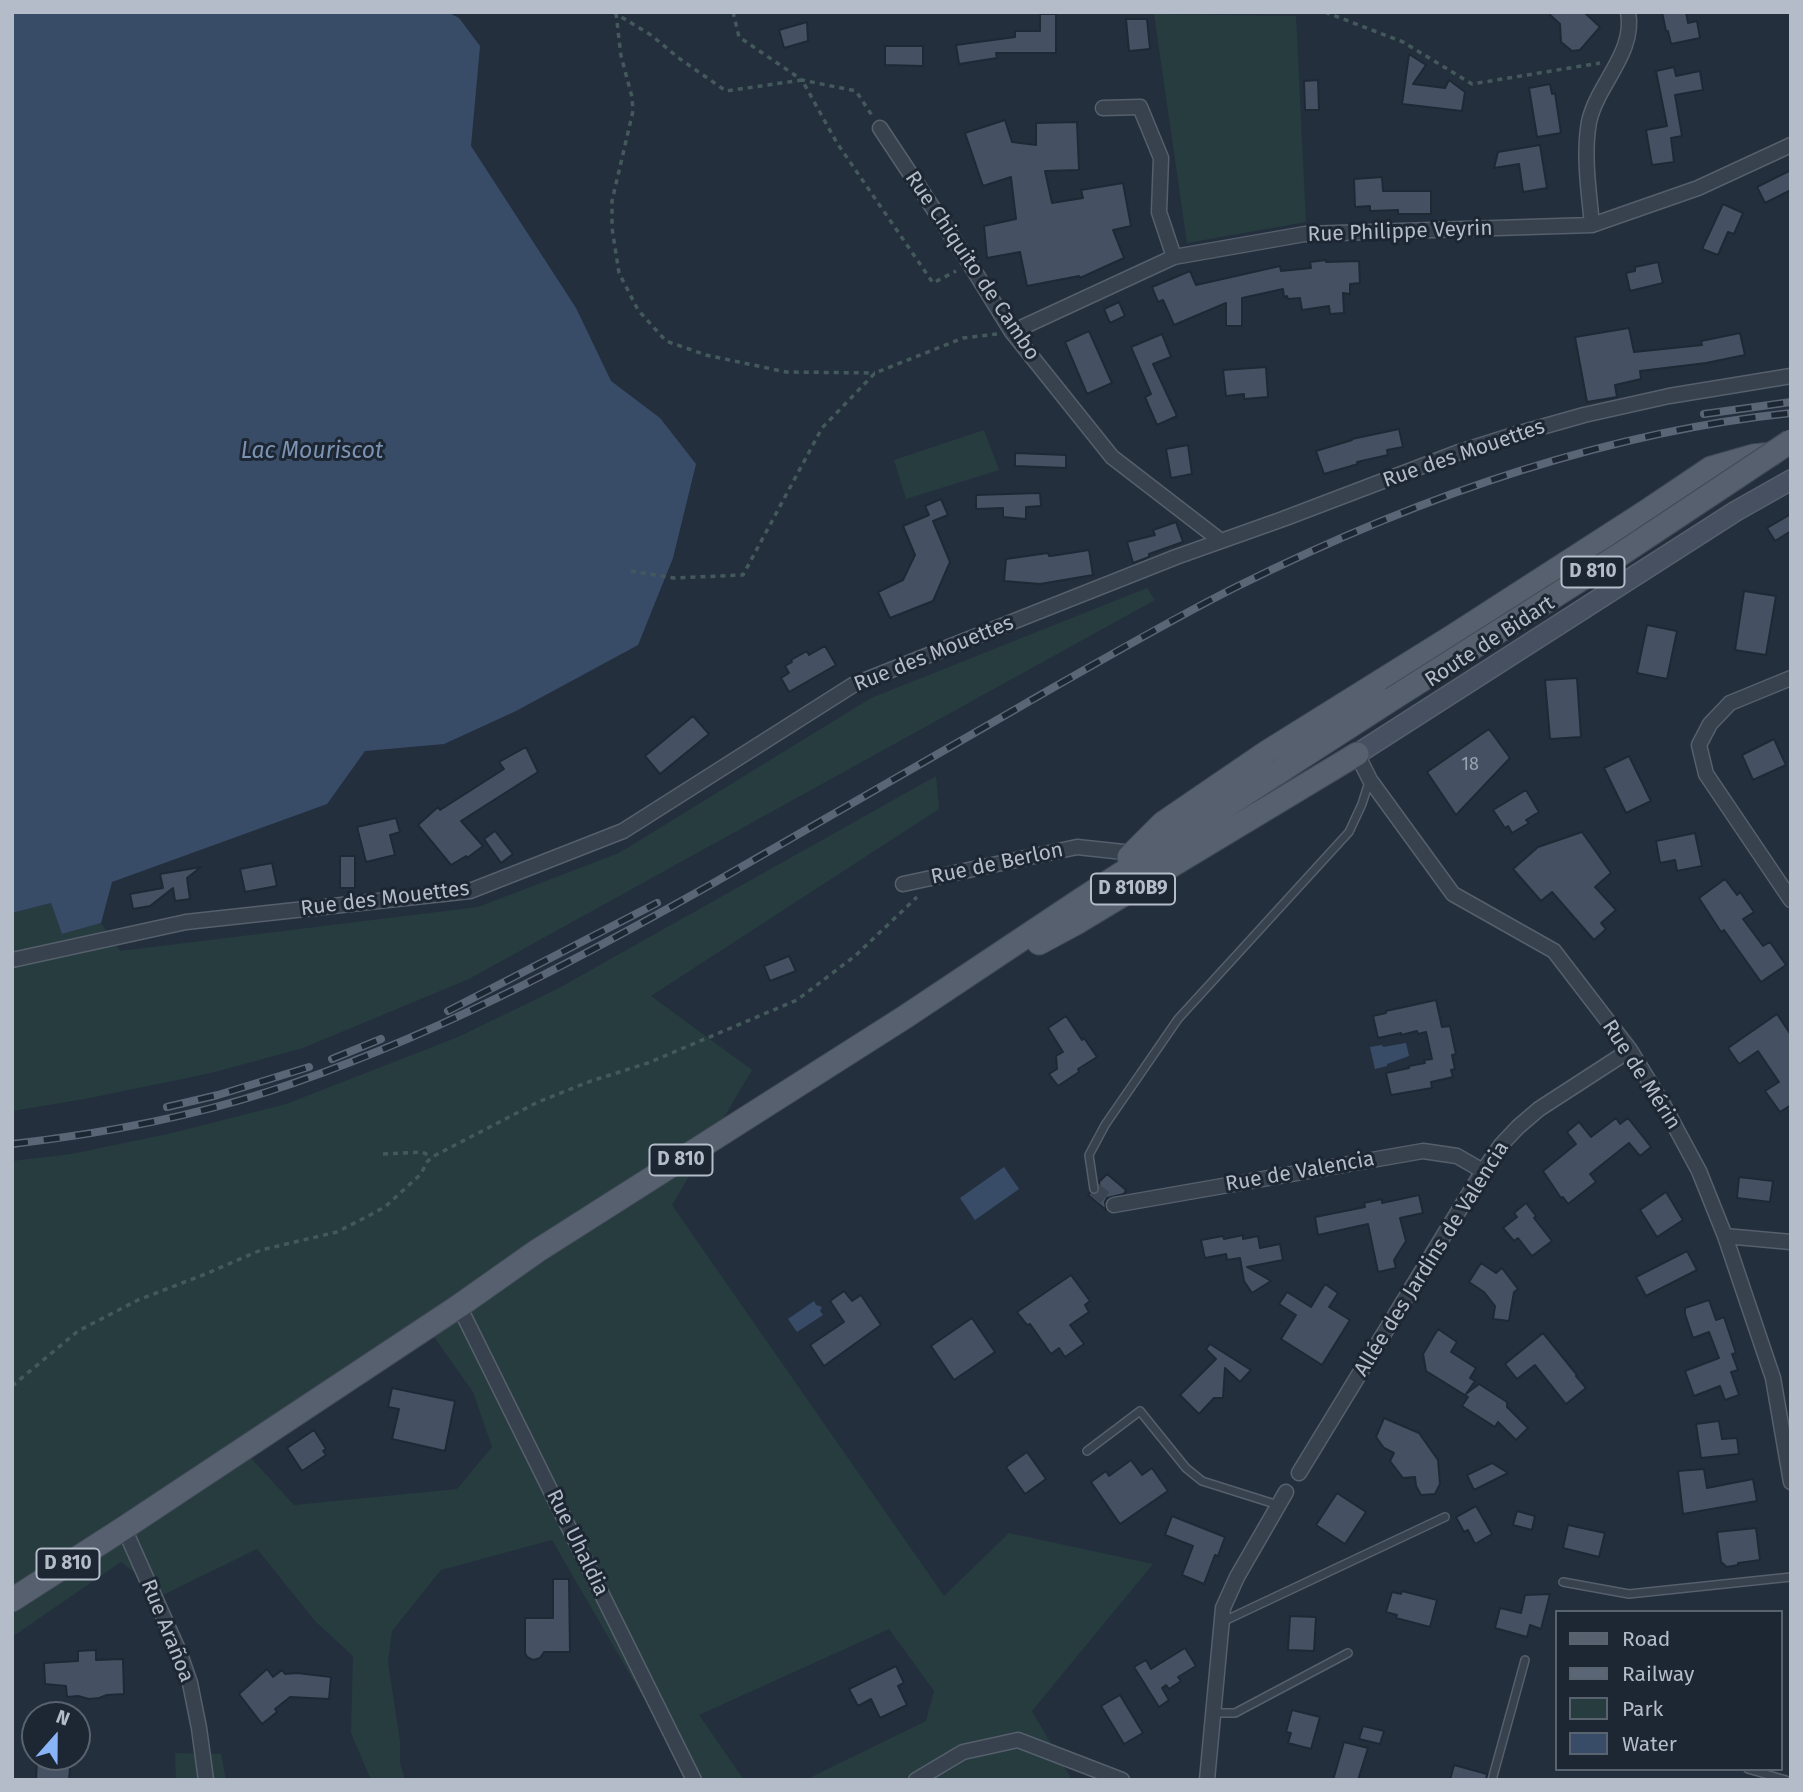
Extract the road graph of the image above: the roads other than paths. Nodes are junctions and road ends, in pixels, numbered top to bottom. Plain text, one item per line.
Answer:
1 (1628, 12) edge
2 (1104, 108) dead end
3 (880, 128) road end
4 (1791, 145) edge
5 (1592, 225) junction
6 (1174, 257) junction
7 (1012, 332) junction
8 (1791, 376) edge
9 (1791, 441) edge
10 (1791, 451) edge
11 (1791, 480) edge
12 (1221, 541) junction
13 (1791, 678) edge
14 (1357, 754) junction
15 (1370, 780) junction
16 (1133, 853) junction
17 (903, 884) dead end
18 (1082, 899) junction
19 (1791, 900) edge
20 (12, 960) edge
21 (905, 1017) junction
22 (1630, 1050) junction
23 (1483, 1171) junction
24 (1094, 1188) tunnel mouth
25 (1114, 1205) dead end
26 (1725, 1236) junction
27 (1791, 1242) edge
28 (459, 1306) junction
29 (1087, 1451) dead end
30 (1788, 1454) edge
31 (1299, 1473) dead end
32 (1791, 1482) edge
33 (1283, 1499) joint
34 (1445, 1517) dead end
35 (124, 1528) junction
36 (1791, 1577) edge
37 (1563, 1582) dead end
38 (12, 1600) edge
39 (1221, 1622) junction
40 (1348, 1653) dead end
41 (1525, 1660) dead end
42 (1213, 1713) junction
43 (1755, 1771) edge
44 (206, 1780) edge
45 (694, 1780) edge
46 (916, 1780) edge
47 (1122, 1780) edge
48 (1207, 1780) edge
49 (1492, 1780) edge
50 (1786, 1780) edge

1 - 5 street
2 - 6 street
3 - 7 street, Rue Chiquito de Cambo
4 - 5 street, Rue Philippe Veyrin
5 - 6 street, Rue Philippe Veyrin
6 - 7 street, Rue Philippe Veyrin
7 - 12 street, Rue Chiquito de Cambo
8 - 12 street, Rue des Mouettes
9 - 18 main road, D 810, bridge
10 - 16 main road
11 - 14 main road, Route de Bidart / D 810B9
12 - 20 street, Rue des Mouettes
13 - 19 street
14 - 15 street, Rue de Mérin
14 - 21 main road, D 810B9
15 - 22 street, Rue de Mérin
15 - 24 lane
16 - 17 street, Rue de Berlon
16 - 18 main road
18 - 21 main road, D 810
21 - 28 main road, D 810
22 - 23 street, Allée des Jardins de Valencia
22 - 26 street, Rue de Mérin
23 - 25 street, Rue de Valencia
23 - 31 street, Allée des Jardins de Valencia
26 - 27 street
26 - 30 street, Rue de Mérin
28 - 35 main road, D 810
28 - 45 street, Rue Uhaldia
29 - 33 lane
30 - 32 street, Rue de Mérin
33 - 39 street
34 - 39 lane
35 - 38 main road, D 810
35 - 44 street, Rue Arañoa
36 - 37 lane
39 - 42 street
40 - 42 lane
41 - 49 lane
42 - 48 street
43 - 50 lane
46 - 47 street

